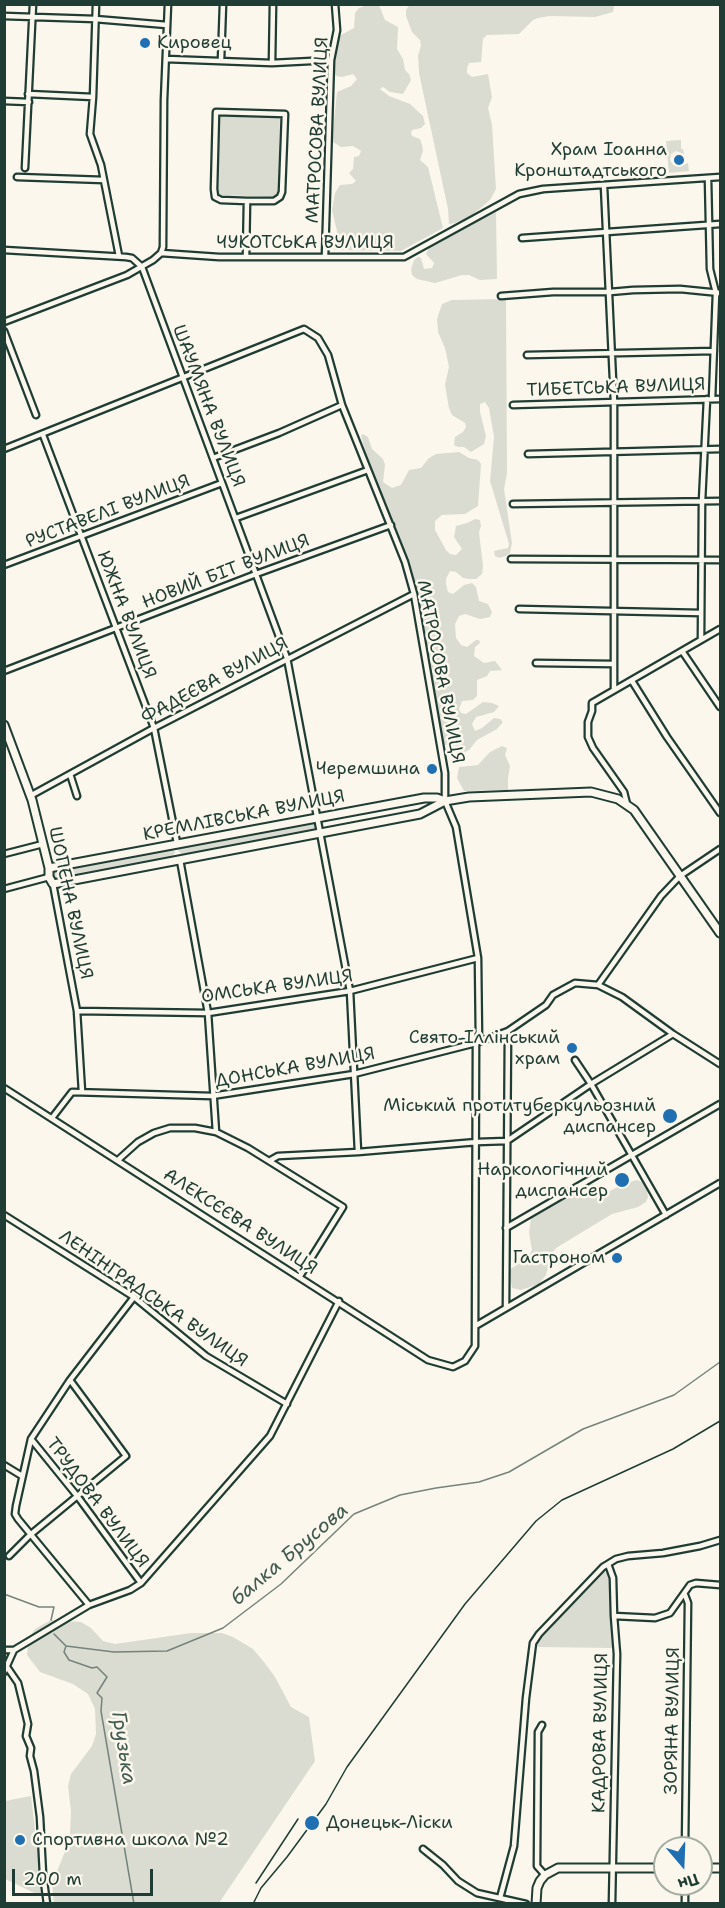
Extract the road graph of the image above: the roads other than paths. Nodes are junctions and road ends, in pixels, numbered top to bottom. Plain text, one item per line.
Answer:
1 (33, 4) edge
2 (96, 4) edge
3 (168, 4) edge
4 (223, 4) edge
5 (273, 4) edge
6 (335, 4) edge
7 (4, 16) edge
8 (32, 16) junction
9 (95, 19) junction
10 (167, 25) junction
11 (166, 59) junction
12 (221, 60) junction
13 (331, 60) junction
14 (272, 63) junction
15 (28, 94) junction
16 (93, 97) junction
17 (4, 101) edge
18 (29, 102) junction
19 (25, 168) dead end
20 (17, 177) dead end
21 (720, 177) edge
22 (708, 178) junction
23 (104, 180) junction
24 (604, 186) junction
25 (247, 201) junction
26 (720, 224) edge
27 (708, 225) junction
28 (606, 231) junction
29 (522, 238) dead end
30 (4, 250) edge
31 (160, 253) junction
32 (119, 256) junction
33 (325, 256) junction
34 (246, 257) junction
35 (142, 267) junction
36 (610, 292) junction
37 (718, 293) edge
38 (501, 296) dead end
39 (4, 322) edge
40 (4, 331) edge
41 (714, 351) junction
42 (612, 353) junction
43 (527, 355) dead end
44 (182, 376) junction
45 (710, 399) junction
46 (720, 399) edge
47 (614, 402) junction
48 (342, 405) junction
49 (513, 405) dead end
50 (36, 415) dead end
51 (43, 435) junction
52 (4, 449) edge
53 (704, 449) junction
54 (720, 449) edge
55 (613, 452) junction
56 (528, 454) dead end
57 (213, 458) junction
58 (369, 470) junction
59 (222, 483) junction
60 (702, 501) junction
61 (720, 501) edge
62 (613, 502) junction
63 (513, 504) dead end
64 (236, 518) junction
65 (391, 525) junction
66 (81, 536) junction
67 (511, 559) dead end
68 (613, 560) junction
69 (702, 560) junction
70 (720, 560) edge
71 (4, 566) edge
72 (256, 574) junction
73 (414, 594) junction
74 (519, 609) dead end
75 (613, 612) junction
76 (701, 613) junction
77 (117, 628) junction
78 (720, 629) edge
79 (701, 640) junction
80 (682, 651) junction
81 (287, 658) junction
82 (536, 663) dead end
83 (613, 664) junction
84 (4, 671) edge
85 (632, 681) junction
86 (614, 690) junction
87 (720, 707) edge
88 (4, 725) edge
89 (154, 728) junction
90 (70, 774) junction
91 (30, 796) junction
92 (76, 796) dead end
93 (444, 801) junction
94 (627, 805) junction
95 (720, 813) edge
96 (316, 817) junction
97 (320, 833) junction
98 (177, 843) junction
99 (43, 844) junction
100 (720, 849) edge
101 (4, 854) edge
102 (180, 860) junction
103 (49, 868) junction
104 (680, 876) junction
105 (49, 877) junction
106 (53, 884) junction
107 (4, 889) edge
108 (720, 933) edge
109 (478, 958) junction
110 (598, 985) junction
111 (350, 991) junction
112 (77, 1011) junction
113 (208, 1013) junction
114 (508, 1031) junction
115 (673, 1034) junction
116 (477, 1042) junction
117 (575, 1060) dead end
118 (720, 1064) edge
119 (354, 1074) junction
120 (591, 1084) junction
121 (4, 1088) edge
122 (82, 1092) junction
123 (212, 1096) junction
124 (720, 1104) edge
125 (52, 1118) junction
126 (216, 1132) junction
127 (477, 1142) junction
128 (507, 1142) junction
129 (358, 1152) junction
130 (632, 1154) junction
131 (118, 1160) junction
132 (269, 1161) junction
133 (720, 1183) edge
134 (4, 1215) edge
135 (666, 1215) junction
136 (506, 1228) junction
137 (300, 1276) junction
138 (134, 1297) junction
139 (339, 1301) junction
140 (506, 1308) junction
141 (476, 1325) junction
142 (465, 1361) joint
143 (70, 1380) junction
144 (287, 1404) junction
145 (32, 1439) junction
146 (4, 1465) edge
147 (22, 1476) junction
148 (78, 1497) junction
149 (30, 1535) junction
150 (720, 1540) edge
151 (9, 1556) dead end
152 (608, 1564) junction
153 (141, 1582) junction
154 (720, 1585) edge
155 (685, 1595) junction
156 (89, 1605) junction
157 (614, 1616) junction
158 (4, 1650) edge
159 (14, 1650) junction
160 (6, 1669) edge
161 (543, 1725) dead end
162 (685, 1836) edge
163 (423, 1849) dead end
164 (612, 1868) junction
165 (653, 1868) edge
166 (545, 1875) junction
167 (502, 1900) edge
168 (47, 1904) edge
169 (526, 1904) edge
170 (536, 1904) edge
171 (612, 1904) edge

1 - 8 street
2 - 9 street
3 - 10 street
4 - 12 street
5 - 14 street
6 - 13 street, МАТРОСОВА ВУЛИЦЯ
7 - 8 street
8 - 9 street
8 - 15 street
9 - 10 street
9 - 16 street
10 - 11 street
11 - 12 street
11 - 31 street
12 - 14 street
13 - 14 street
13 - 33 street, МАТРОСОВА ВУЛИЦЯ
15 - 16 street
15 - 18 street
16 - 23 street
17 - 18 street
18 - 19 street
20 - 23 street
21 - 22 street, ЧУКОТСЬКА ВУЛИЦЯ
22 - 24 street, ЧУКОТСЬКА ВУЛИЦЯ
22 - 27 street
23 - 32 street
24 - 28 street
24 - 33 street, ЧУКОТСЬКА ВУЛИЦЯ
25 - 25 street
25 - 34 street
26 - 27 street
27 - 28 street
27 - 37 street
28 - 29 street
28 - 36 street
30 - 32 street
31 - 34 street, ЧУКОТСЬКА ВУЛИЦЯ
31 - 35 street
32 - 35 street
33 - 34 street, ЧУКОТСЬКА ВУЛИЦЯ
35 - 39 street
35 - 44 street, ШАУМЯНА ВУЛИЦЯ
36 - 37 street
36 - 38 street
36 - 42 street
37 - 41 street
40 - 50 street
41 - 42 street
41 - 45 street
42 - 43 street
42 - 47 street
44 - 48 street, МАТРОСОВА ВУЛИЦЯ
44 - 51 street
44 - 57 street, ШАУМЯНА ВУЛИЦЯ
45 - 46 street, ТИБЕТСЬКА ВУЛИЦЯ
45 - 47 street, ТИБЕТСЬКА ВУЛИЦЯ
45 - 53 street
47 - 49 street, ТИБЕТСЬКА ВУЛИЦЯ
47 - 55 street
48 - 57 street
48 - 58 street, МАТРОСОВА ВУЛИЦЯ
51 - 52 street
51 - 66 street, ЮЖНА ВУЛИЦЯ
53 - 54 street
53 - 55 street
53 - 60 street
55 - 56 street
55 - 62 street
57 - 59 street, ШАУМЯНА ВУЛИЦЯ
58 - 64 street
58 - 65 street, МАТРОСОВА ВУЛИЦЯ
59 - 64 street, ШАУМЯНА ВУЛИЦЯ
59 - 66 street, РУСТАВЕЛІ ВУЛИЦЯ
60 - 61 street
60 - 62 street
60 - 69 street
62 - 63 street
62 - 68 street
64 - 72 street, ШАУМЯНА ВУЛИЦЯ
65 - 72 street, НОВИЙ БІТ ВУЛИЦЯ
65 - 73 street, МАТРОСОВА ВУЛИЦЯ
66 - 71 street, РУСТАВЕЛІ ВУЛИЦЯ
66 - 77 street, ЮЖНА ВУЛИЦЯ
67 - 68 street
68 - 69 street
68 - 75 street
69 - 70 street
69 - 76 street
72 - 77 street, НОВИЙ БІТ ВУЛИЦЯ
72 - 81 street, ШАУМЯНА ВУЛИЦЯ
73 - 81 street, ФАДЕЄВА ВУЛИЦЯ
73 - 93 street, МАТРОСОВА ВУЛИЦЯ
74 - 75 street
75 - 76 street
75 - 83 street
76 - 79 street
77 - 84 street, НОВИЙ БІТ ВУЛИЦЯ
77 - 89 street, ЮЖНА ВУЛИЦЯ
78 - 79 street
79 - 80 street
80 - 85 street
80 - 87 street
81 - 89 street, ФАДЕЄВА ВУЛИЦЯ
81 - 96 street, ШАУМЯНА ВУЛИЦЯ
82 - 83 street
83 - 86 street
85 - 86 street
85 - 95 street
86 - 94 street
88 - 91 street, ШОПЕНА ВУЛИЦЯ
89 - 90 street, ФАДЕЄВА ВУЛИЦЯ
89 - 98 street, ЮЖНА ВУЛИЦЯ
90 - 91 street, ФАДЕЄВА ВУЛИЦЯ
90 - 92 street
91 - 99 street, ШОПЕНА ВУЛИЦЯ
93 - 94 street, КРЕМЛІВСЬКА ВУЛИЦЯ
93 - 96 street, КРЕМЛІВСЬКА ВУЛИЦЯ
93 - 97 street, КРЕМЛІВСЬКА ВУЛИЦЯ
93 - 109 street, МАТРОСОВА ВУЛИЦЯ
94 - 104 street, КРЕМЛІВСЬКА ВУЛИЦЯ
96 - 97 street, ШАУМЯНА ВУЛИЦЯ
96 - 98 street, КРЕМЛІВСЬКА ВУЛИЦЯ
97 - 102 street, КРЕМЛІВСЬКА ВУЛИЦЯ
97 - 111 street
98 - 103 street, КРЕМЛІВСЬКА ВУЛИЦЯ
99 - 101 street
99 - 103 street, ШОПЕНА ВУЛИЦЯ
100 - 104 street
102 - 106 street, КРЕМЛІВСЬКА ВУЛИЦЯ
102 - 113 street
103 - 105 street, ШОПЕНА ВУЛИЦЯ
104 - 108 street, КРЕМЛІВСЬКА ВУЛИЦЯ
104 - 110 street
105 - 106 street, ШОПЕНА ВУЛИЦЯ
105 - 107 street
106 - 112 street, ШОПЕНА ВУЛИЦЯ
109 - 111 street, ОМСЬКА ВУЛИЦЯ
109 - 116 street, МАТРОСОВА ВУЛИЦЯ
110 - 114 street, ДОНСЬКА ВУЛИЦЯ
110 - 115 street
111 - 113 street, ОМСЬКА ВУЛИЦЯ
111 - 119 street
112 - 113 street, ОМСЬКА ВУЛИЦЯ
112 - 122 street, ШОПЕНА ВУЛИЦЯ
113 - 123 street
114 - 116 street, ДОНСЬКА ВУЛИЦЯ
114 - 128 street
115 - 118 street
115 - 120 street
116 - 119 street, ДОНСЬКА ВУЛИЦЯ
116 - 127 street, МАТРОСОВА ВУЛИЦЯ
117 - 120 street
119 - 123 street, ДОНСЬКА ВУЛИЦЯ
119 - 129 street
120 - 128 street
120 - 130 street
121 - 125 street, АЛЕКСЄЄВА ВУЛИЦЯ
122 - 123 street, ДОНСЬКА ВУЛИЦЯ
122 - 125 street
123 - 126 street
124 - 130 street
125 - 131 street, АЛЕКСЄЄВА ВУЛИЦЯ
126 - 131 street
126 - 132 street
127 - 128 street
127 - 129 street
127 - 141 street, МАТРОСОВА ВУЛИЦЯ
128 - 136 street
129 - 132 street
130 - 135 street
130 - 136 street
131 - 137 street, АЛЕКСЄЄВА ВУЛИЦЯ
132 - 137 street
133 - 135 street
134 - 138 street, ЛЕНІНГРАДСЬКА ВУЛИЦЯ
135 - 140 street
136 - 140 street
137 - 139 street, АЛЕКСЄЄВА ВУЛИЦЯ
138 - 143 street
138 - 144 street, ЛЕНІНГРАДСЬКА ВУЛИЦЯ
139 - 142 street, АЛЕКСЄЄВА ВУЛИЦЯ
139 - 144 street
140 - 141 street
141 - 142 street, МАТРОСОВА ВУЛИЦЯ
143 - 145 street
143 - 148 street
144 - 153 street
145 - 147 street
145 - 148 street, ТРУДОВА ВУЛИЦЯ
146 - 147 street
147 - 149 street
148 - 149 street
148 - 153 street, ТРУДОВА ВУЛИЦЯ
149 - 151 street
149 - 156 street
150 - 152 street
152 - 157 street, КАДРОВА ВУЛИЦЯ
152 - 167 street
153 - 156 street
154 - 155 street
155 - 157 street
155 - 162 street, ЗОРЯНА ВУЛИЦЯ
156 - 159 street
157 - 164 street, КАДРОВА ВУЛИЦЯ
158 - 159 street
159 - 160 street
160 - 168 street
161 - 166 street
163 - 167 street
164 - 165 street
164 - 166 street
164 - 171 street, КАДРОВА ВУЛИЦЯ
166 - 170 street
167 - 169 street

